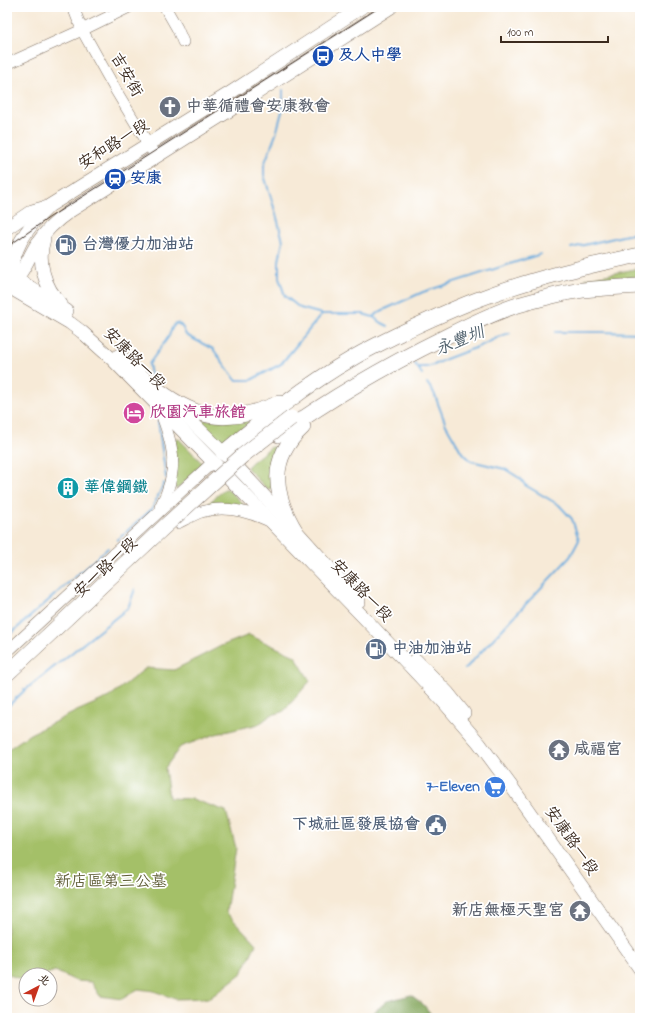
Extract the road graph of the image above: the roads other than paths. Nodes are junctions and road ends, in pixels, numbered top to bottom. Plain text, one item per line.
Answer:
1 (73, 7) edge
2 (129, 7) edge
3 (165, 7) edge
4 (362, 7) edge
5 (391, 7) edge
6 (82, 30) junction
7 (182, 42) dead end
8 (7, 64) edge
9 (148, 144) junction
10 (156, 157) junction
11 (49, 206) junction
12 (7, 228) edge
13 (48, 230) junction
14 (640, 255) edge
15 (9, 282) edge
16 (640, 286) edge
17 (512, 287) junction
18 (516, 306) junction
19 (69, 312) junction
20 (158, 390) junction
21 (301, 392) junction
22 (342, 393) junction
23 (158, 406) junction
24 (288, 415) junction
25 (218, 458) junction
26 (233, 473) junction
27 (156, 515) junction
28 (272, 522) junction
29 (178, 523) junction
30 (296, 532) junction
31 (118, 550) junction
32 (132, 565) junction
33 (7, 652) edge
34 (7, 665) edge
35 (7, 674) edge
36 (7, 683) edge
37 (640, 956) edge
38 (640, 969) edge

1 - 6 street, 吉安街
2 - 6 street
3 - 7 street
4 - 9 main road, 安和路一段
5 - 10 main road, 安和路一段
6 - 8 street
6 - 9 street, 吉安街
9 - 10 street, 吉安街
9 - 11 main road, 安和路一段
10 - 13 main road, 安和路一段
11 - 12 main road, 安和路一段
11 - 15 main road, 安和路一段
13 - 15 main road, 安和路一段
13 - 19 main road, 安和路一段
14 - 17 highway
15 - 19 main road, 安康路一段
15 - 23 main road, 安康路一段
16 - 18 highway
17 - 21 highway
17 - 24 highway
18 - 22 highway
18 - 24 highway
19 - 20 main road, 安康路一段
20 - 21 highway
20 - 25 main road, 安康路一段
21 - 25 highway
22 - 26 highway
22 - 30 highway
23 - 25 main road, 安康路一段
23 - 27 street
24 - 34 highway
24 - 35 highway, bridge
25 - 26 main road, 安康路一段
25 - 27 street, 安一路一段
26 - 28 main road, 安康路一段
26 - 29 street, 安一路一段
26 - 30 main road, 安康路一段
27 - 31 street, 安一路一段
28 - 29 street
28 - 38 main road, 安康路一段
29 - 32 street, 安一路一段
30 - 37 main road, 安康路一段
31 - 32 street
31 - 33 street, 安一路一段
32 - 36 street, 安一路一段

